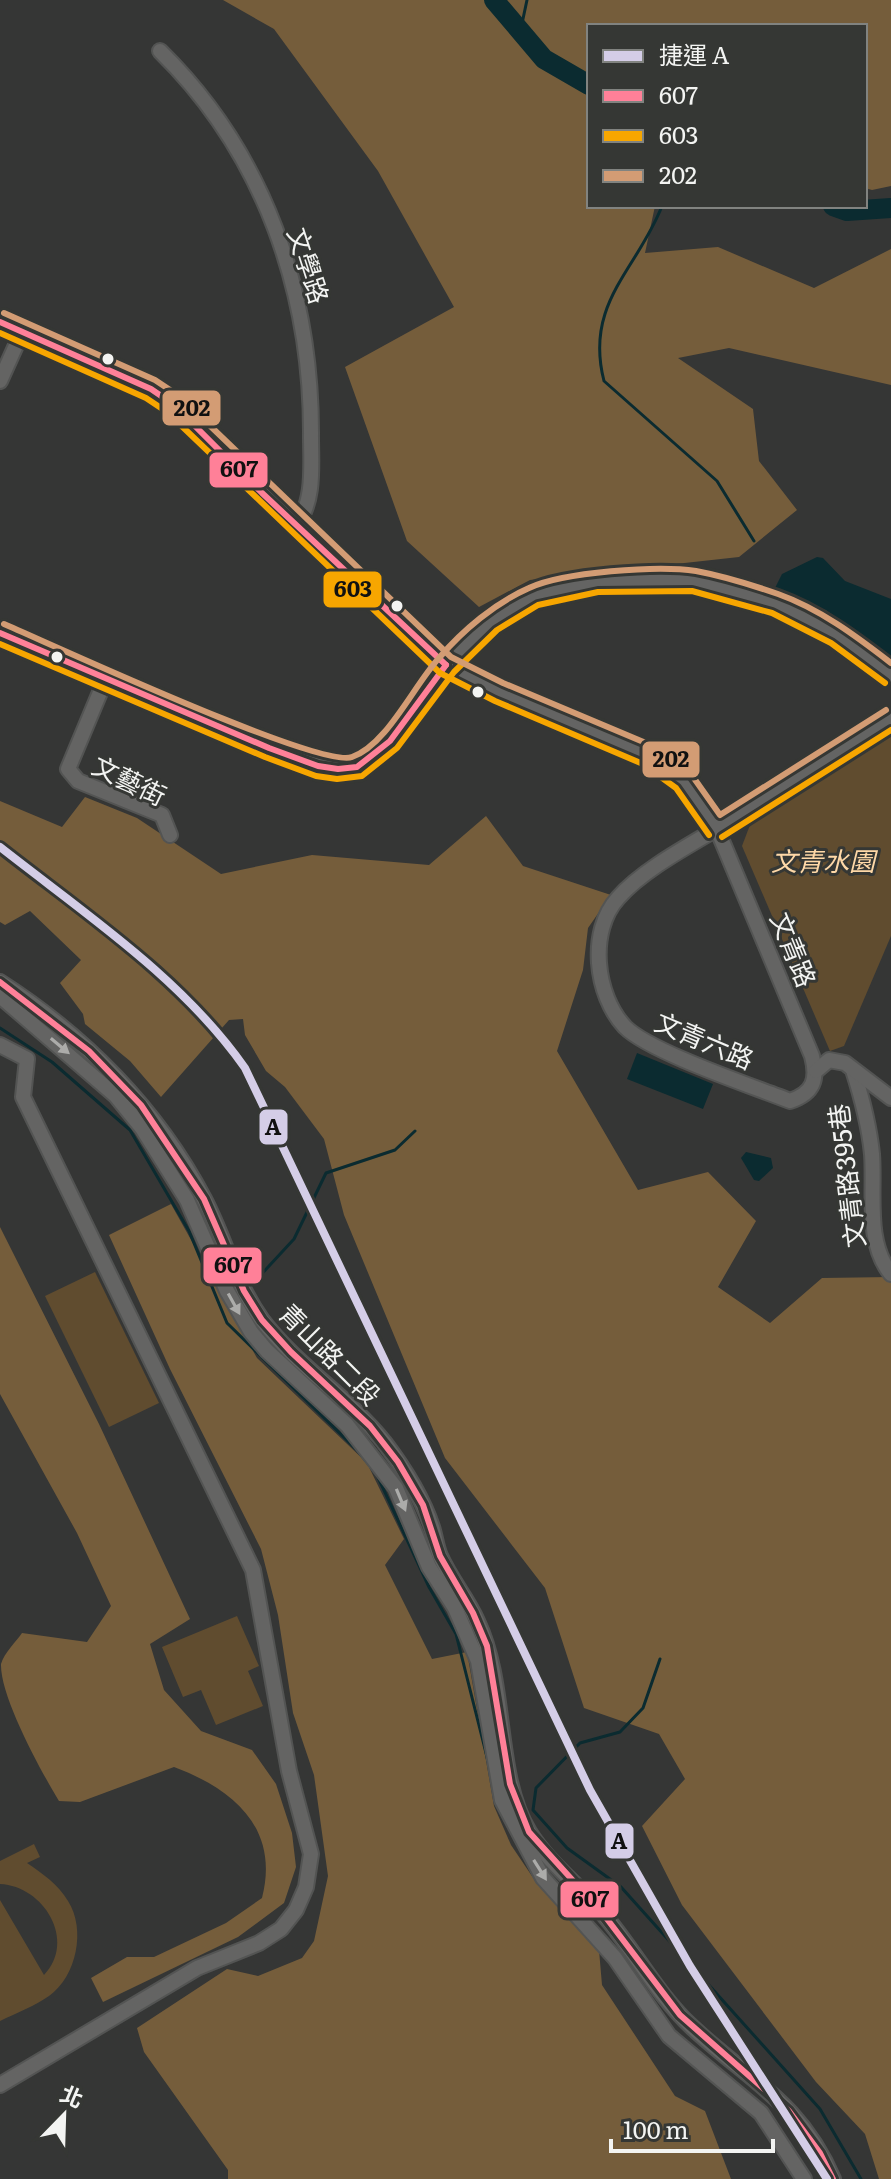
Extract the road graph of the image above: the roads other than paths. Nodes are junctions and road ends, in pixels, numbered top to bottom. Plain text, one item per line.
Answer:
1 (160, 51) dead end
2 (0, 322) edge
3 (22, 332) junction
4 (0, 381) edge
5 (296, 525) junction
6 (0, 633) edge
7 (446, 665) junction
8 (891, 675) edge
9 (106, 678) junction
10 (891, 718) edge
11 (717, 829) junction
12 (170, 835) dead end
13 (0, 982) edge
14 (0, 996) edge
15 (0, 1045) edge
16 (853, 1070) junction
17 (816, 1071) junction
18 (891, 1098) edge
19 (891, 1274) edge
20 (0, 2085) edge
21 (804, 2179) edge
22 (833, 2179) edge

1 - 5 street, 文學路
2 - 3 street, 文青路
3 - 4 street
3 - 5 street, 文青路
5 - 7 street, 文青路
6 - 9 street
7 - 8 street
7 - 9 street
7 - 11 street, 文青路
9 - 12 street, 文藝街
10 - 11 street
11 - 17 street, 文青路
11 - 17 street, 文青六路
13 - 22 street, 青山路二段
14 -> 21 street, 青山路二段
15 - 20 street
16 - 17 street, 文青路395巷
16 - 18 street, 文青路395巷
16 - 19 street, 文青路395巷

